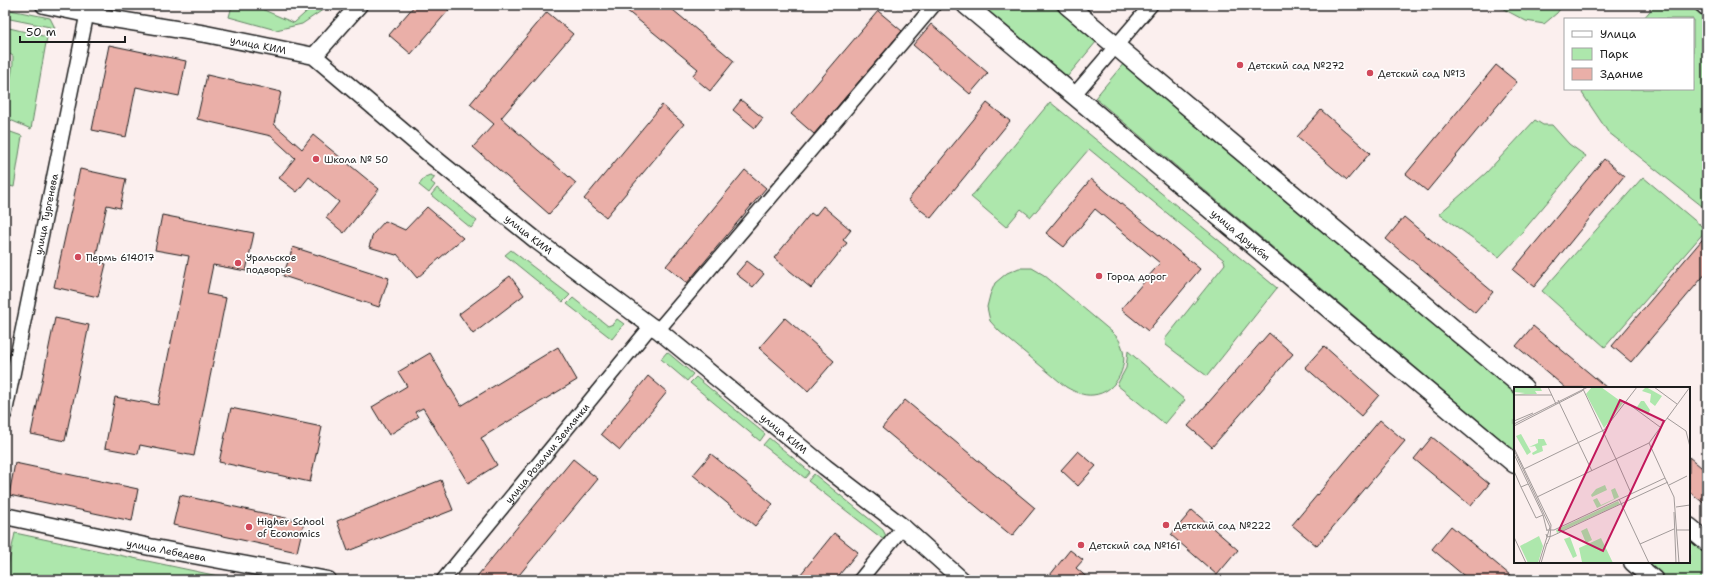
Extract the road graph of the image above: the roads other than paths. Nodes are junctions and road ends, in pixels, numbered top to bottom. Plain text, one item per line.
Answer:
1 (44, 5) edge
2 (358, 5) edge
3 (934, 5) edge
4 (966, 5) edge
5 (1066, 5) edge
6 (1152, 5) edge
7 (1699, 5) edge
8 (1707, 12) edge
9 (87, 14) junction
10 (1116, 46) junction
11 (314, 56) junction
12 (1074, 95) junction
13 (654, 328) junction
14 (1523, 387) edge
15 (5, 414) edge
16 (1514, 463) edge
17 (5, 516) edge
18 (904, 527) junction
19 (1690, 528) edge
20 (1707, 542) edge
21 (1634, 563) edge
22 (328, 580) edge
23 (443, 580) edge
24 (860, 580) edge
25 (962, 580) edge
26 (1654, 580) edge

1 - 9 street, улица КИМ
2 - 11 street
3 - 13 street, улица Розалии Землячки
4 - 12 main road, улица Дружбы
5 - 10 main road
6 - 10 street
7 - 8 street
9 - 11 street, улица КИМ
9 - 15 street, улица Тургенева
10 - 12 street
10 - 14 main road
11 - 13 street, улица КИМ
12 - 16 main road, улица Дружбы
13 - 18 street, улица КИМ
13 - 23 street, улица Розалии Землячки
17 - 22 street, улица Лебедева
18 - 24 street
18 - 25 street, улица КИМ
19 - 20 main road
21 - 26 main road

